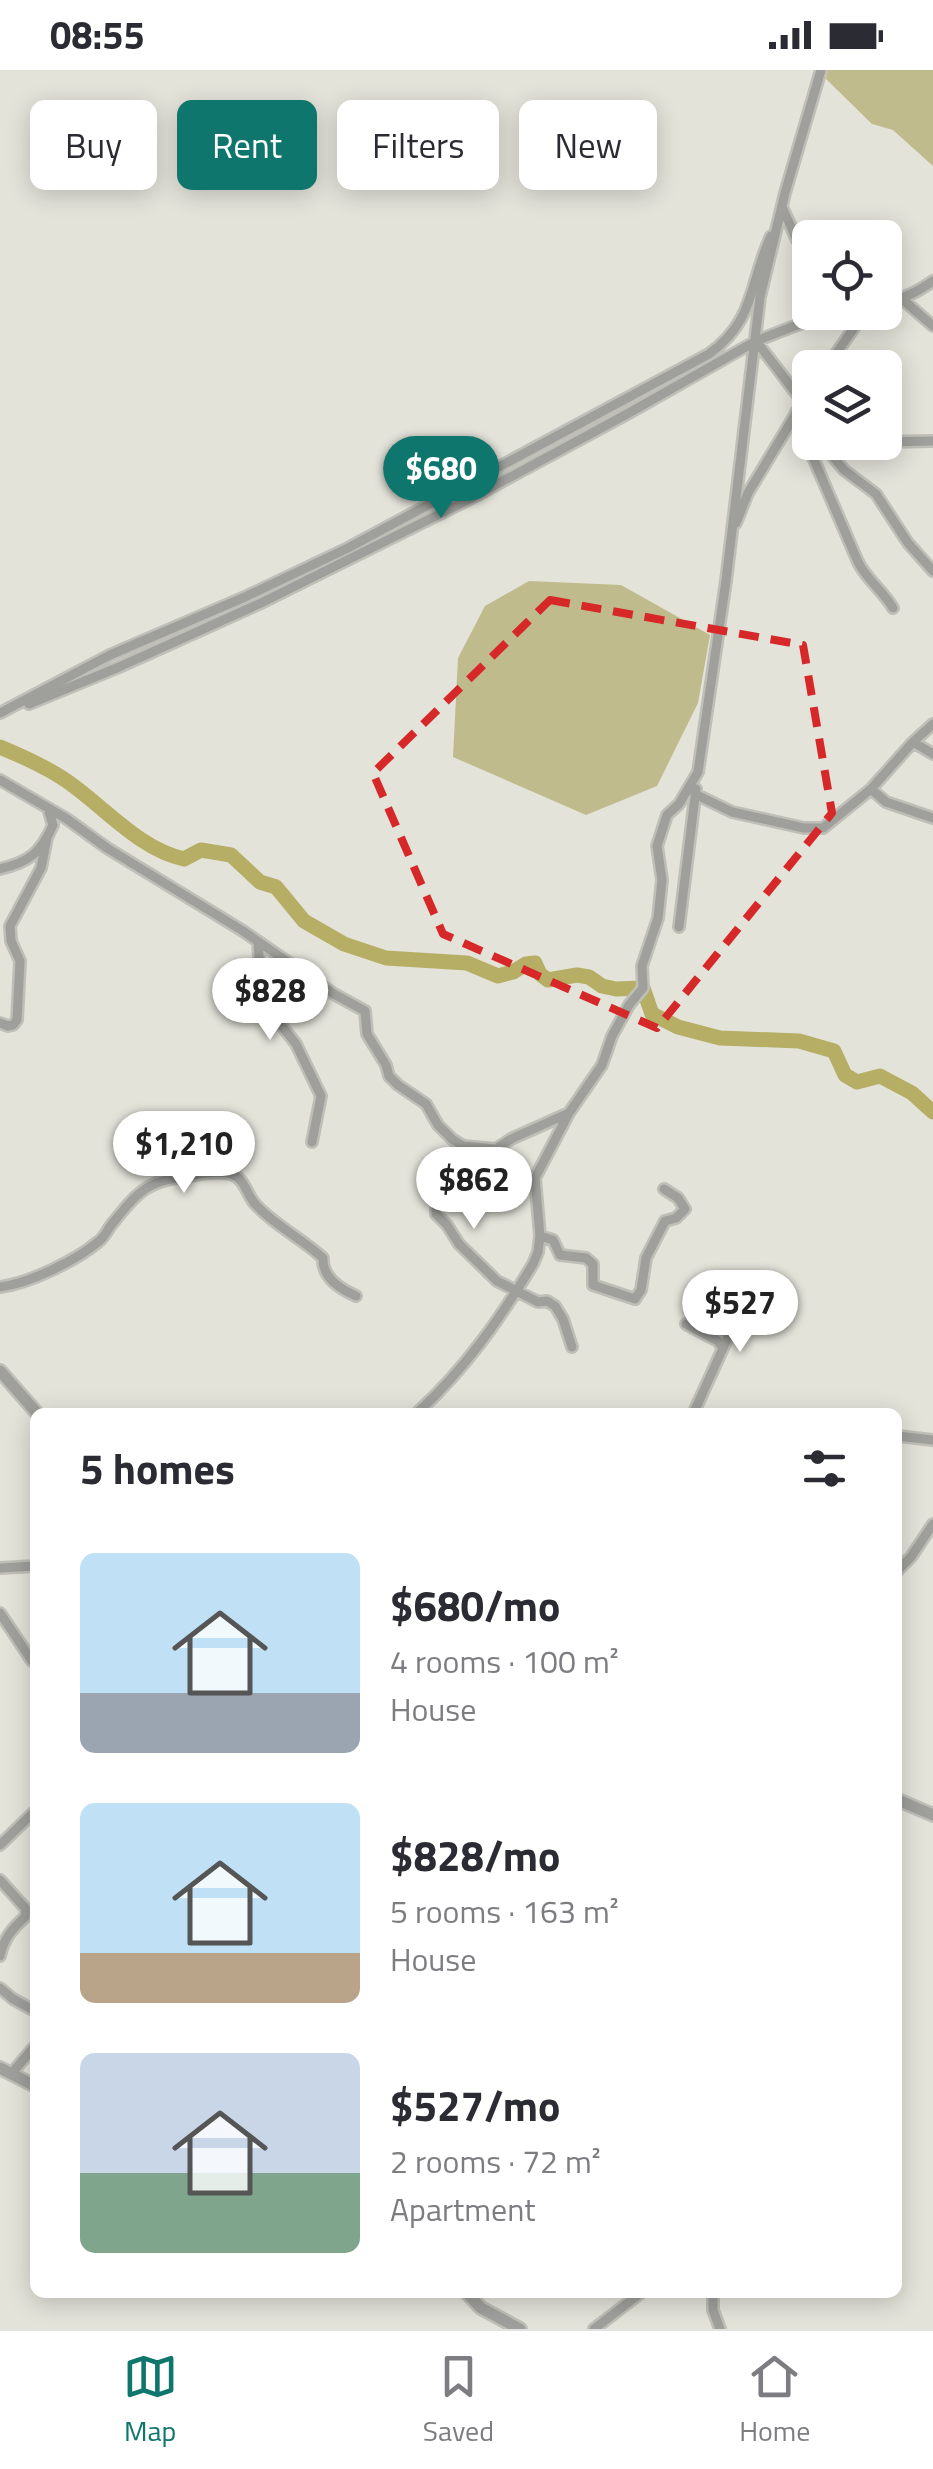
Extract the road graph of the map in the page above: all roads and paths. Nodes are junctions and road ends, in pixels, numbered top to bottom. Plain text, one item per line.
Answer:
1 (820, 70) edge
2 (782, 207) junction
3 (778, 221) junction
4 (792, 229) edge
5 (933, 281) edge
6 (902, 299) joint
7 (933, 326) edge
8 (792, 328) edge
9 (756, 341) junction
10 (792, 386) edge
11 (792, 419) edge
12 (902, 442) edge
13 (933, 442) edge
14 (814, 460) edge
15 (836, 460) edge
16 (732, 535) junction
17 (933, 571) edge
18 (893, 608) dead end
19 (0, 715) edge
20 (933, 724) edge
21 (913, 742) junction
22 (933, 754) edge
23 (698, 772) junction
24 (0, 780) edge
25 (871, 789) junction
26 (695, 794) junction
27 (48, 809) junction
28 (933, 818) edge
29 (47, 838) junction
30 (0, 869) edge
31 (679, 927) dead end
32 (258, 942) junction
33 (0, 1023) edge
34 (568, 1113) junction
35 (312, 1142) dead end
36 (495, 1149) junction
37 (664, 1190) dead end
38 (540, 1236) junction
39 (0, 1287) edge
40 (740, 1287) dead end
41 (516, 1292) junction
42 (356, 1296) dead end
43 (686, 1324) dead end
44 (572, 1347) dead end
45 (722, 1348) junction
46 (0, 1370) edge
47 (33, 1408) edge
48 (422, 1408) edge
49 (696, 1408) edge
50 (902, 1436) edge
51 (933, 1440) edge
52 (933, 1524) edge
53 (30, 1566) edge
54 (902, 1566) edge
55 (0, 1568) edge
56 (0, 1612) edge
57 (30, 1659) edge
58 (902, 1802) edge
59 (933, 1814) edge
60 (30, 1816) edge
61 (0, 1845) edge
62 (0, 1880) edge
63 (0, 1956) edge
64 (0, 1988) edge
65 (30, 2008) edge
66 (30, 2050) edge
67 (6, 2071) edge
68 (30, 2083) edge
69 (472, 2298) edge
70 (634, 2298) edge
71 (713, 2298) edge
72 (520, 2329) edge
73 (594, 2329) edge
74 (720, 2329) edge

1 - 2 street
2 - 3 street
2 - 4 street
3 - 9 street
3 - 19 street
5 - 6 street
6 - 7 street
8 - 9 street
9 - 10 street
9 - 16 street
9 - 19 street
11 - 16 street
12 - 13 street
14 - 18 street
15 - 17 street
16 - 23 street
20 - 21 street
21 - 22 street
21 - 25 street
23 - 26 street
23 - 34 street
24 - 27 street
25 - 26 street
25 - 28 street
26 - 31 street
27 - 29 street
27 - 32 street
29 - 30 street
29 - 33 street
32 - 35 street
32 - 36 street
34 - 36 street
34 - 38 street
36 - 41 street
37 - 38 street
38 - 41 street
39 - 42 street
40 - 45 street
41 - 44 street
41 - 48 street
43 - 45 street
45 - 49 street
46 - 47 street
50 - 51 street
52 - 54 street
53 - 55 street
56 - 57 street
58 - 59 street
60 - 61 street
62 - 63 street
64 - 65 street
66 - 67 street
67 - 68 street
69 - 72 street
70 - 73 street
71 - 74 street

